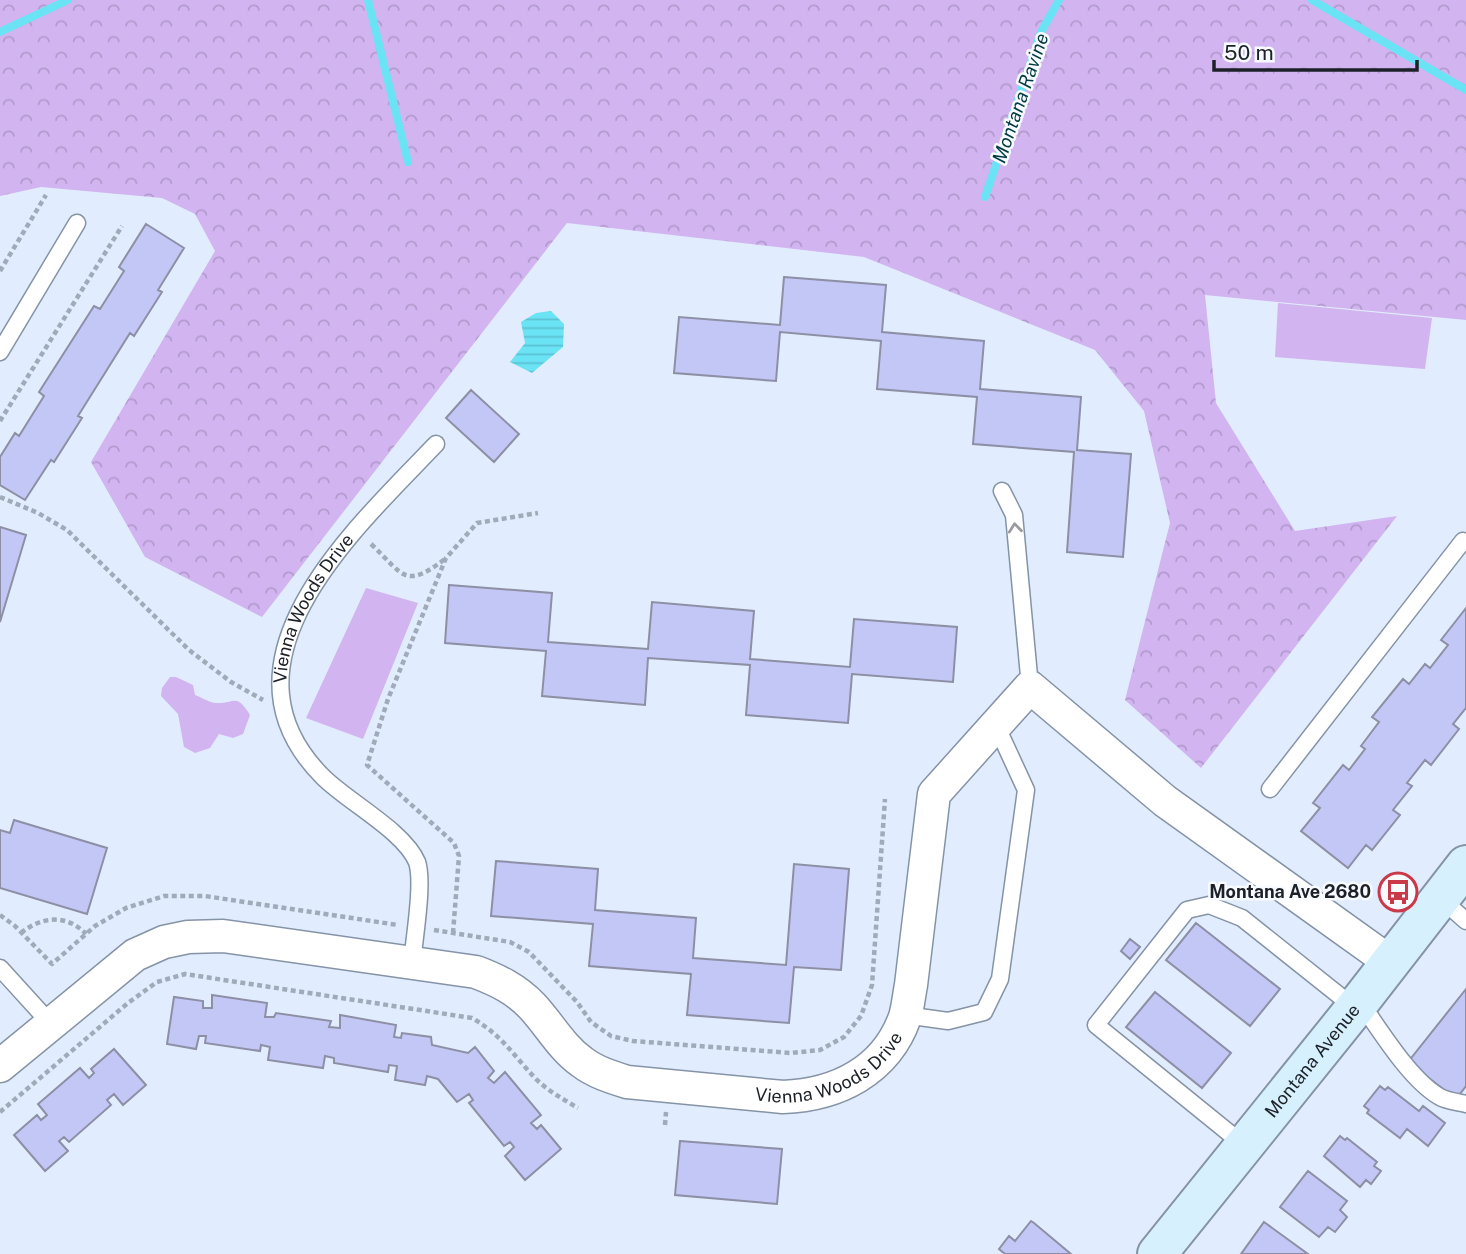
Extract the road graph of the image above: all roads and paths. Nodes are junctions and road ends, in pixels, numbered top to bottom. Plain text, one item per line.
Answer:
1 (46, 195) dead end
2 (77, 223) dead end
3 (122, 226) dead end
4 (0, 271) edge
5 (0, 352) edge
6 (0, 421) edge
7 (436, 444) dead end
8 (1002, 491) dead end
9 (0, 497) edge
10 (538, 513) dead end
11 (355, 529) junction
12 (1465, 540) edge
13 (446, 558) junction
14 (1030, 687) junction
15 (282, 710) junction
16 (996, 725) junction
17 (1270, 789) dead end
18 (1466, 865) edge
19 (1453, 909) edge
20 (22, 933) dead end
21 (453, 933) dead end
22 (86, 934) dead end
23 (1390, 962) junction
24 (412, 963) junction
25 (0, 968) edge
26 (1357, 1005) junction
27 (905, 1015) junction
28 (50, 1023) junction
29 (0, 1066) edge
30 (1466, 1104) edge
31 (578, 1108) dead end
32 (0, 1112) edge
33 (1244, 1145) junction
34 (1157, 1254) edge

1 - 4 path
2 - 5 lane
3 - 6 path
7 - 11 lane, Vienna Woods Drive
14 -> 8 lane
9 - 15 path
10 - 13 path
11 - 13 path
11 - 15 lane, Vienna Woods Drive
12 - 17 lane
13 - 21 path
14 - 16 street, Vienna Woods Drive
14 - 23 street
15 - 24 lane, Vienna Woods Drive
16 - 27 street, Vienna Woods Drive
16 - 27 lane
18 - 19 street, Montana Avenue
19 - 23 street, Montana Avenue
20 - 22 path
23 - 26 street, Montana Avenue
24 - 27 street, Vienna Woods Drive
24 - 28 street, Vienna Woods Drive
25 - 28 lane
26 - 30 lane
26 - 33 street, Montana Avenue
26 - 33 lane
28 - 29 street, Vienna Woods Drive
31 - 32 path
33 - 34 street, Montana Avenue

